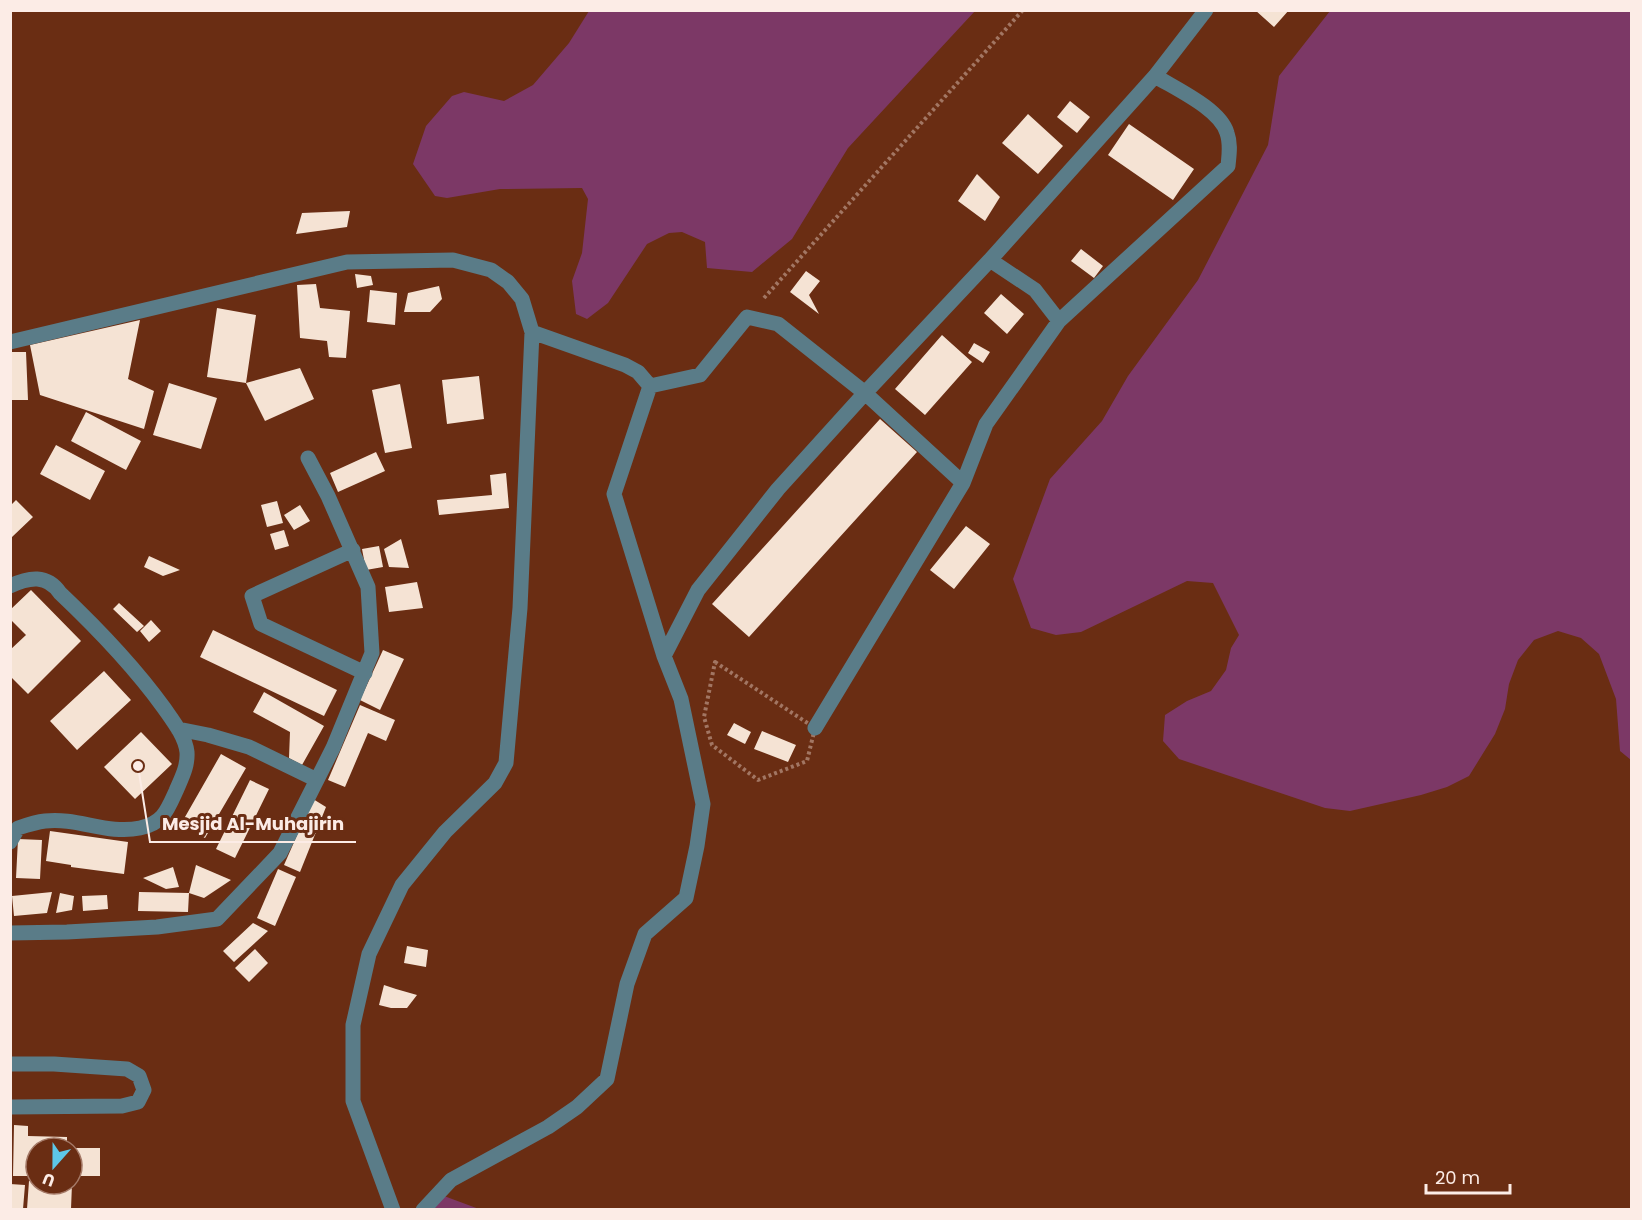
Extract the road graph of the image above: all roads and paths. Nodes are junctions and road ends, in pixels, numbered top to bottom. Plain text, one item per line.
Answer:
1 (1023, 10) edge
2 (1206, 10) edge
3 (1155, 75) junction
4 (990, 260) junction
5 (747, 317) junction
6 (1059, 321) junction
7 (532, 332) junction
8 (10, 342) edge
9 (650, 386) junction
10 (865, 393) junction
11 (308, 458) dead end
12 (963, 483) junction
13 (353, 549) junction
14 (10, 586) edge
15 (664, 656) junction
16 (365, 673) junction
17 (815, 728) junction
18 (178, 729) junction
19 (317, 780) junction
20 (10, 842) edge
21 (10, 933) edge
22 (10, 1064) edge
23 (10, 1107) edge
24 (393, 1209) edge
25 (423, 1209) edge

1 - 5 path
2 - 3 street
3 - 4 street
3 - 6 street
4 - 6 street
4 - 10 street
5 - 9 street
5 - 10 street
6 - 12 street
7 - 8 street
7 - 9 street
7 - 24 street
9 - 15 street
10 - 12 street
10 - 15 street
11 - 13 street
12 - 17 street
13 - 16 street
13 - 16 street
14 - 18 street
15 - 25 street
16 - 19 street
17 - 17 path
18 - 19 street
18 - 20 street
19 - 21 street
22 - 23 street

